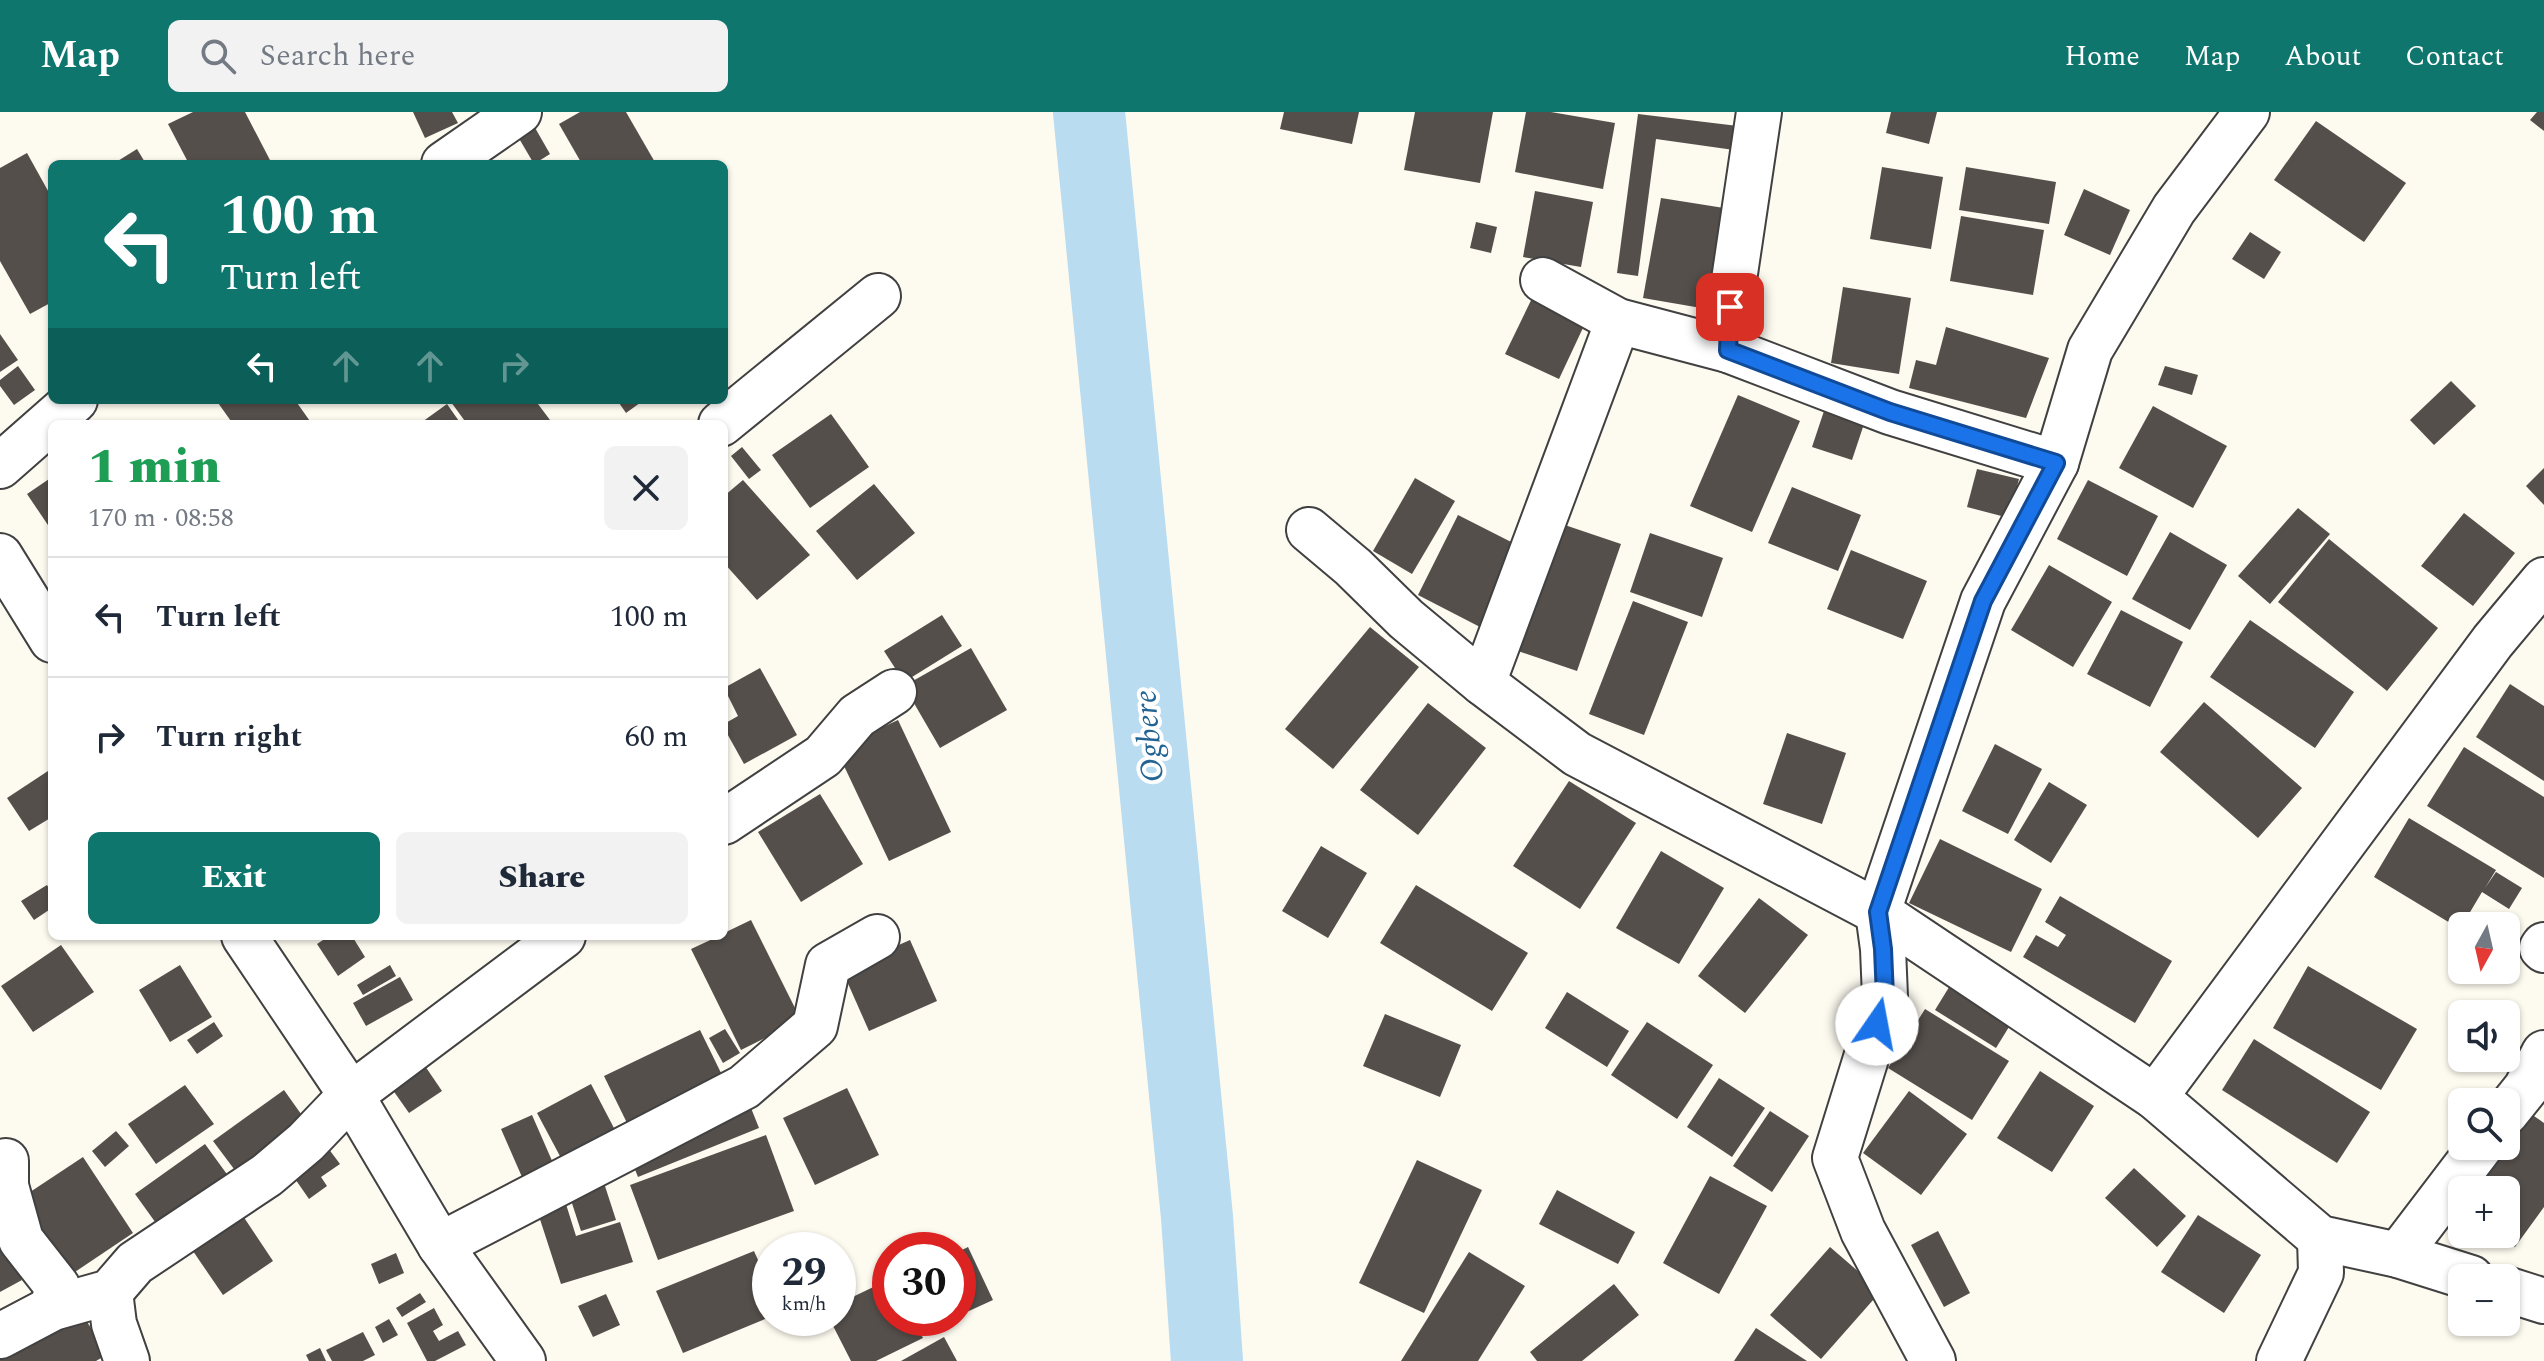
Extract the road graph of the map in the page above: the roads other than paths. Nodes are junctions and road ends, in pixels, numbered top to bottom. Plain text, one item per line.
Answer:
1 (519, 112) edge
2 (1759, 112) edge
3 (2247, 112) edge
4 (450, 160) edge
5 (1543, 280) dead end
6 (878, 296) dead end
7 (1618, 321) junction
8 (1728, 350) junction
9 (70, 404) edge
10 (52, 420) edge
11 (726, 420) edge
12 (48, 424) edge
13 (2056, 463) junction
14 (0, 466) edge
15 (1309, 530) dead end
16 (0, 556) edge
17 (2544, 580) edge
18 (48, 634) edge
19 (1483, 683) junction
20 (894, 692) dead end
21 (728, 819) edge
22 (1878, 912) junction
23 (877, 937) dead end
24 (247, 940) edge
25 (558, 940) edge
26 (2544, 1053) edge
27 (351, 1095) junction
28 (2520, 1096) edge
29 (2155, 1097) junction
30 (2470, 1160) edge
31 (6, 1161) dead end
32 (2320, 1238) junction
33 (440, 1245) junction
34 (2398, 1255) junction
35 (2448, 1271) edge
36 (110, 1292) junction
37 (2520, 1293) edge
38 (2544, 1301) edge
39 (53, 1308) junction
40 (0, 1336) edge
41 (127, 1361) edge
42 (523, 1361) edge
43 (1933, 1361) edge
44 (2279, 1361) edge

1 - 4 street
2 - 8 street
3 - 13 street
5 - 7 street
6 - 11 street
7 - 8 street
7 - 19 street
8 - 13 street
9 - 10 street
12 - 14 street
13 - 22 street
15 - 19 street
16 - 18 street
17 - 29 street
19 - 22 street
20 - 21 street
22 - 29 street
22 - 43 street
23 - 33 street
24 - 27 street
25 - 27 street
26 - 28 street
27 - 33 street
27 - 36 street
29 - 32 street
30 - 34 street
31 - 39 street
32 - 34 street
32 - 44 street
33 - 42 street
34 - 35 street
36 - 39 street
36 - 41 street
37 - 38 street
39 - 40 street

